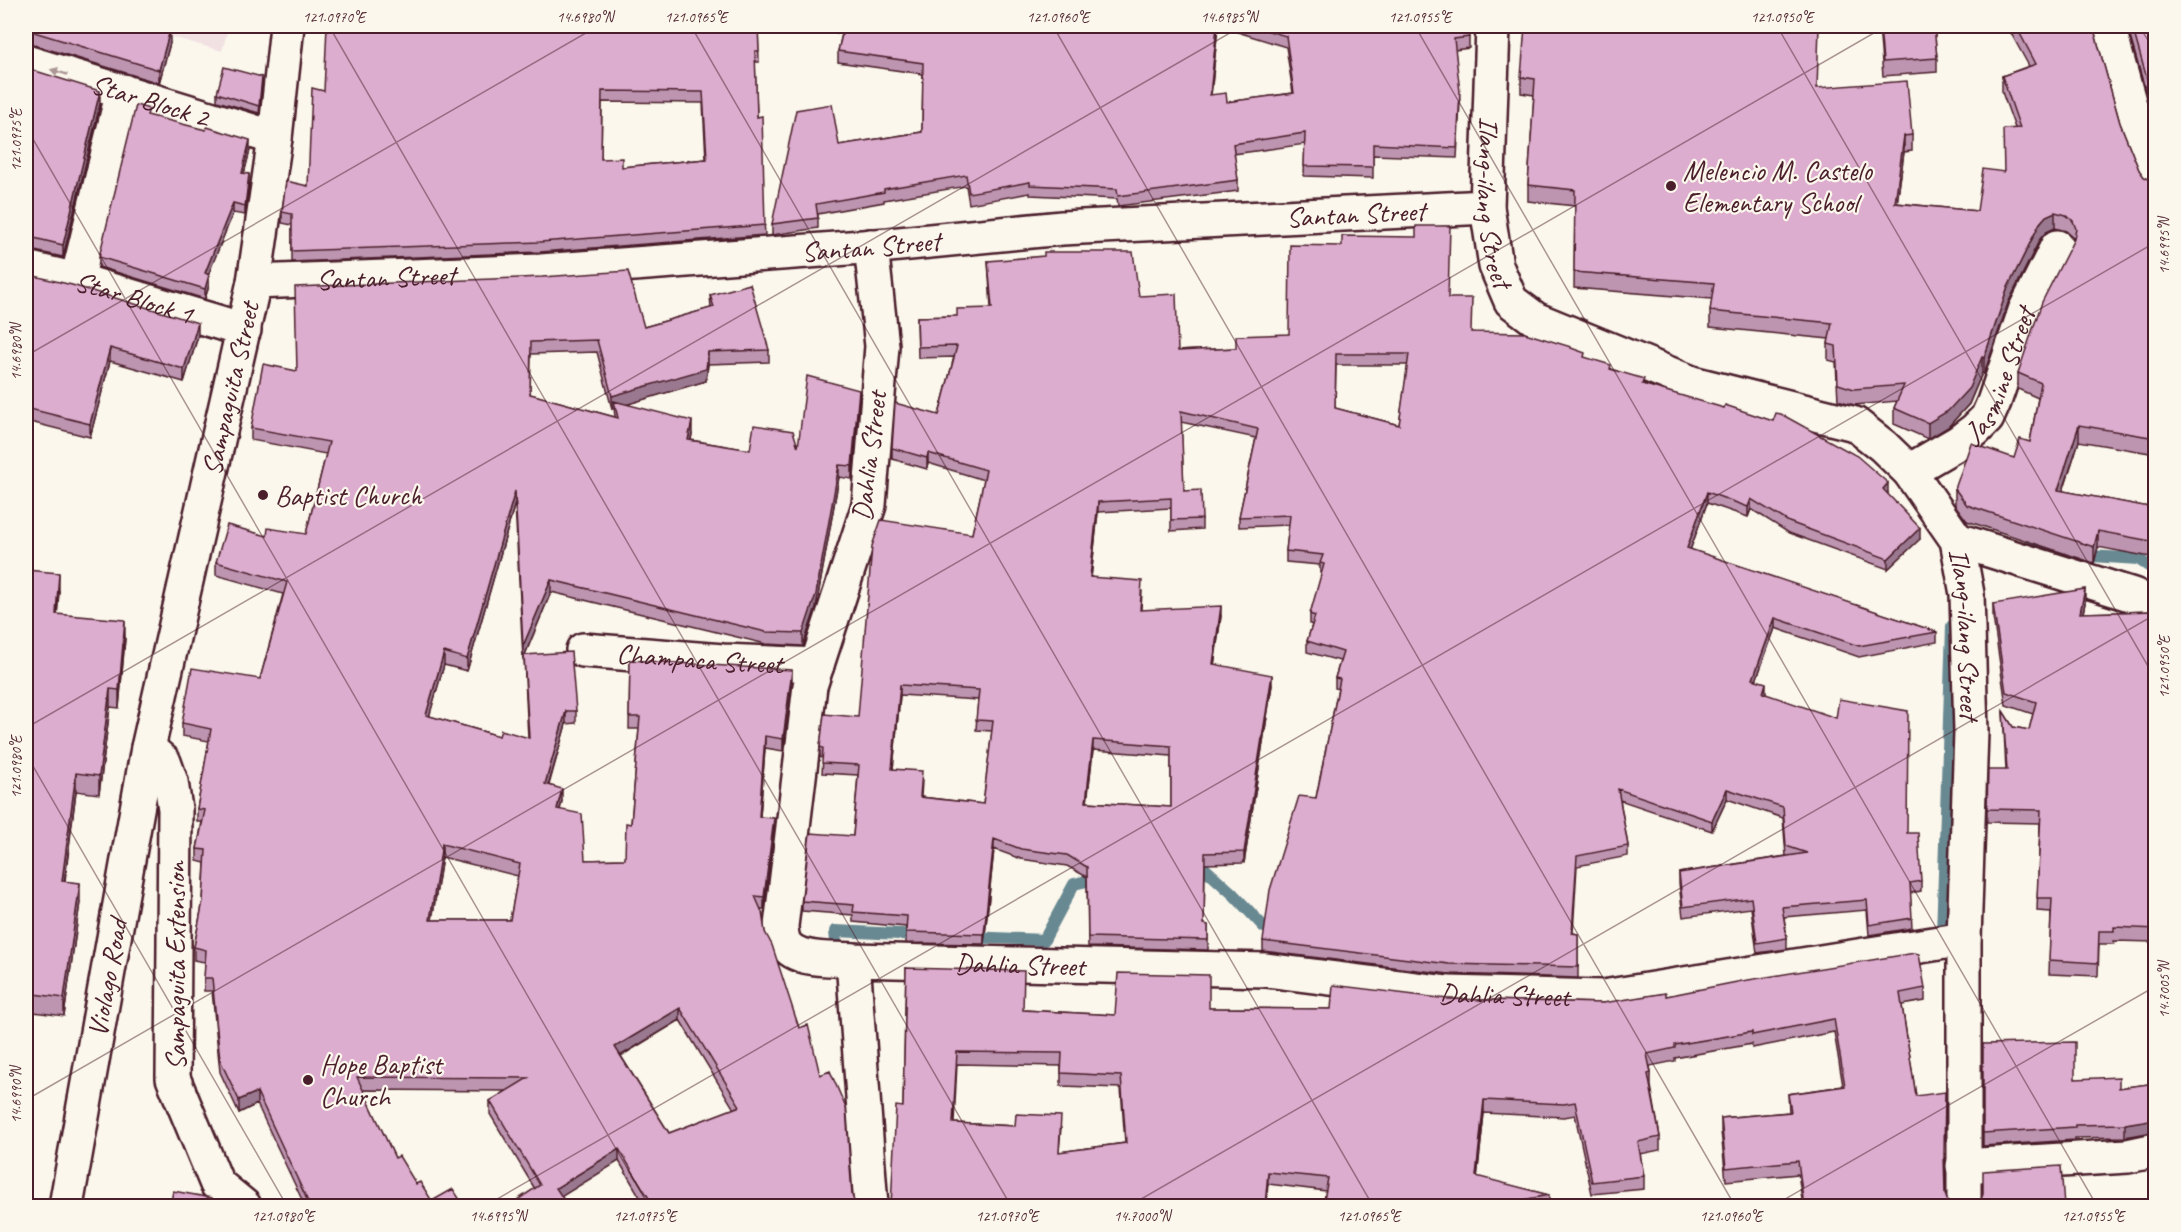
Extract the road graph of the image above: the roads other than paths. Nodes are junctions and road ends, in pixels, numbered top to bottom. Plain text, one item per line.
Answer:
1 (287, 26) edge
2 (1493, 26) edge
3 (2108, 26) edge
4 (26, 62) edge
5 (123, 91) junction
6 (275, 138) junction
7 (2156, 179) edge
8 (1487, 207) junction
9 (872, 246) junction
10 (2057, 247) dead end
11 (26, 268) edge
12 (76, 280) junction
13 (254, 282) junction
14 (244, 330) junction
15 (1909, 471) junction
16 (1957, 540) junction
17 (2156, 606) edge
18 (583, 650) dead end
19 (817, 665) junction
20 (148, 748) junction
21 (1964, 939) junction
22 (853, 960) junction
23 (2156, 1150) edge
24 (1963, 1166) junction
25 (66, 1206) edge
26 (244, 1206) edge
27 (871, 1206) edge
28 (1964, 1206) edge

1 - 6 street, Sampaguita Street
2 - 8 street, Ilang-ilang Street
3 - 7 street
5 -> 4 street, Star Block 2
5 - 6 street, Star Block 2
5 - 12 street
6 - 13 street, Sampaguita Street
8 - 9 street, Santan Street
8 - 15 street, Ilang-ilang Street
9 - 13 street, Santan Street
9 - 19 street, Dahlia Street
10 - 15 street, Jasmine Street
11 - 12 street, Star Block 1
12 - 14 street, Star Block 1
13 - 14 street, Sampaguita Street
14 - 20 street, Sampaguita Street
15 - 16 street, Ilang-ilang Street
16 - 17 street
16 - 21 street, Ilang-ilang Street
18 - 19 street, Champaca Street
19 - 22 street, Dahlia Street
20 - 25 street, Violago Road
20 - 26 street, Sampaguita Extension
21 - 22 street, Dahlia Street
21 - 24 street, Ilang-ilang Street
22 - 27 street
23 - 24 street
24 - 28 street, Ilang-ilang Street

